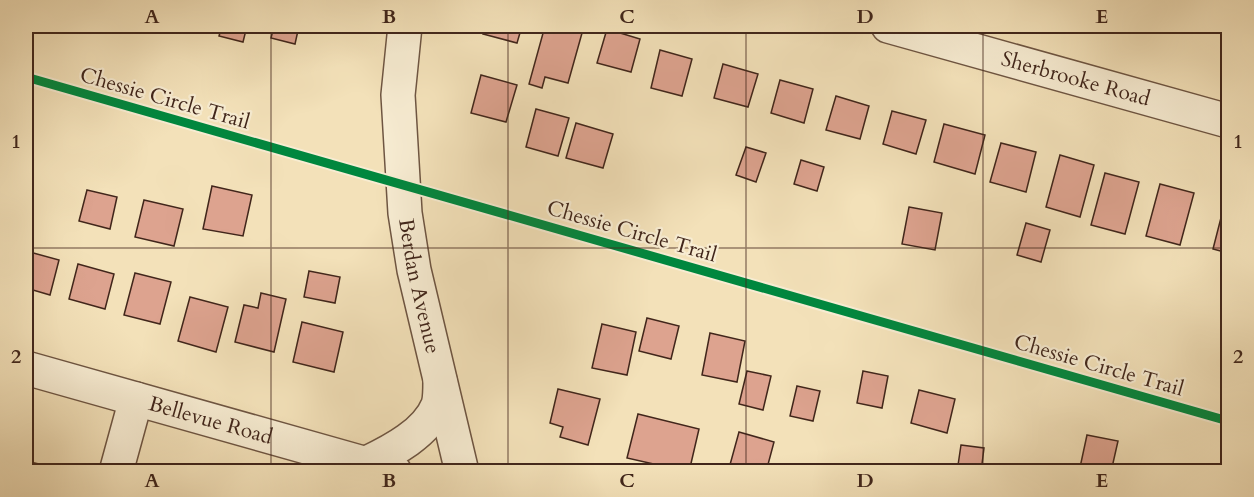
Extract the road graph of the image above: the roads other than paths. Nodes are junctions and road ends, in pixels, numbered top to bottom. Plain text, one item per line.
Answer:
1 (405, 26) edge
2 (888, 26) edge
3 (1228, 121) edge
4 (26, 368) edge
5 (440, 381) junction
6 (136, 399) junction
7 (381, 467) edge
8 (116, 471) edge
9 (462, 471) edge

1 - 5 street, Berdan Avenue
2 - 3 street, Sherbrooke Road
4 - 6 street, Bellevue Road
5 - 7 street
5 - 9 street, Berdan Avenue
6 - 7 street, Bellevue Road
6 - 8 street

